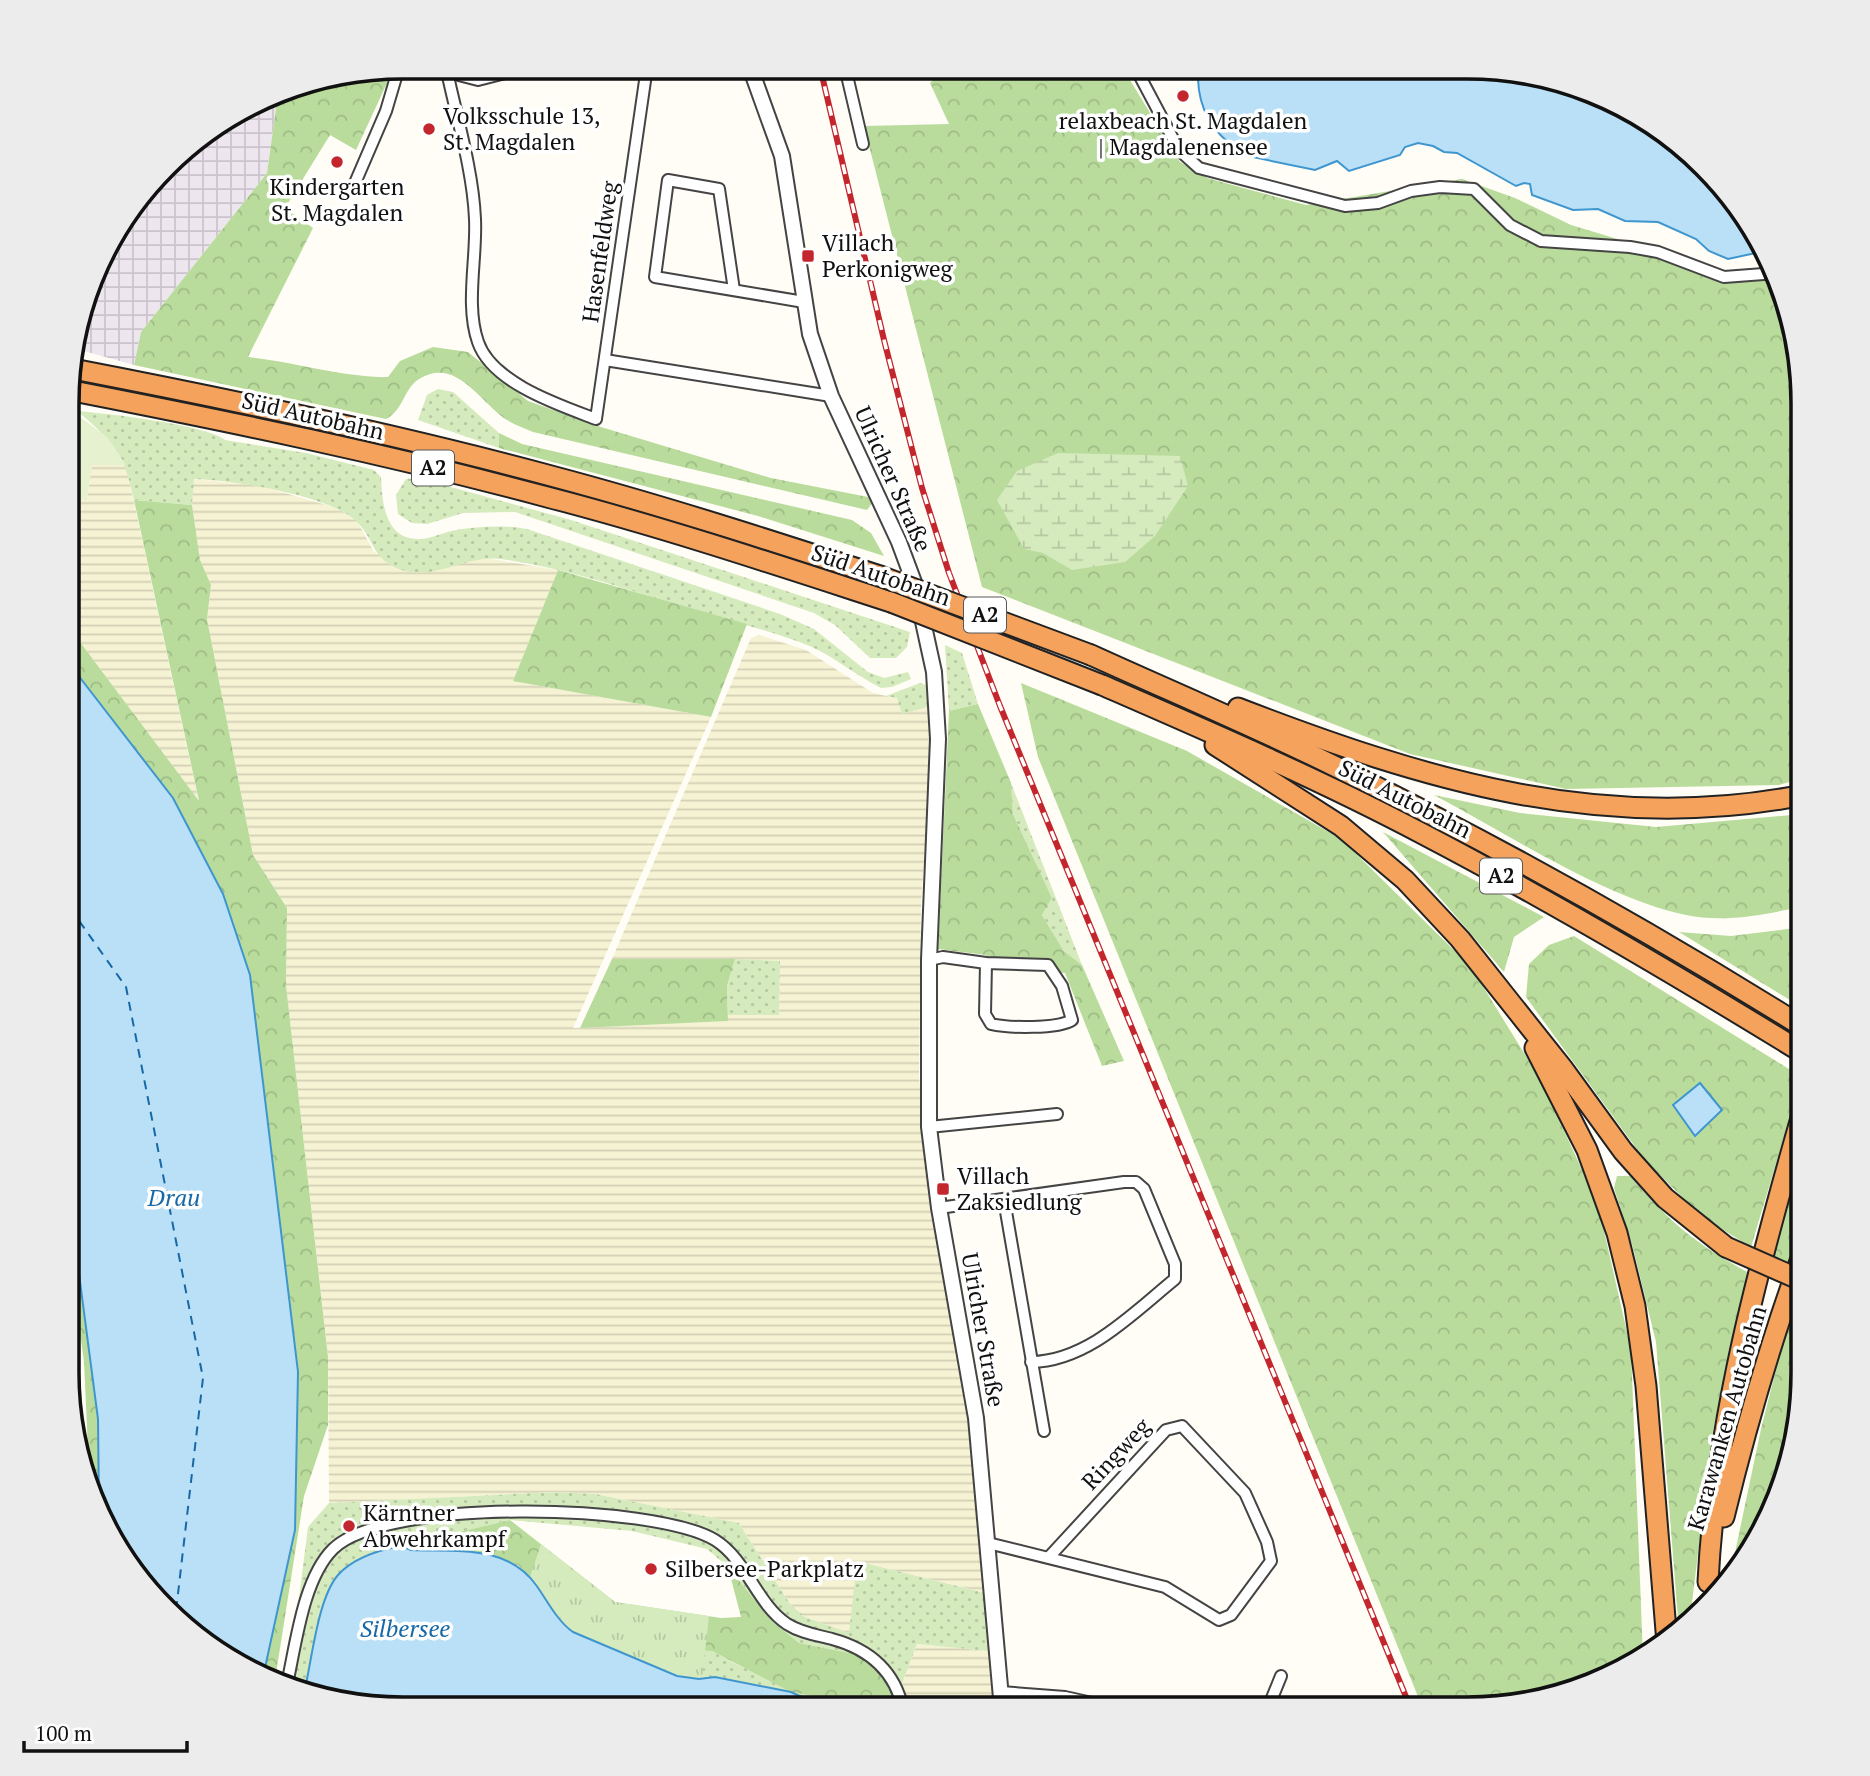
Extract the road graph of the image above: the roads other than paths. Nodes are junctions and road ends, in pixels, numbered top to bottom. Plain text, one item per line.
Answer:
1 (395, 79) edge
2 (449, 79) edge
3 (646, 79) edge
4 (754, 79) edge
5 (848, 79) edge
6 (1141, 79) edge
7 (863, 144) dead end
8 (355, 183) dead end
9 (1765, 274) edge
10 (734, 290) junction
11 (804, 302) junction
12 (605, 360) junction
13 (81, 370) edge
14 (79, 392) edge
15 (831, 396) junction
16 (1182, 695) junction
17 (1187, 722) junction
18 (1791, 797) edge
19 (929, 960) junction
20 (986, 963) junction
21 (1508, 1001) junction
22 (1791, 1020) edge
23 (1791, 1047) edge
24 (1057, 1114) dead end
25 (929, 1127) junction
26 (1791, 1156) edge
27 (1004, 1200) junction
28 (939, 1208) junction
29 (1791, 1276) edge
30 (1791, 1286) edge
31 (1031, 1362) junction
32 (1044, 1431) dead end
33 (988, 1543) junction
34 (1050, 1556) junction
35 (1708, 1590) edge
36 (1666, 1629) edge
37 (1281, 1676) dead end
38 (289, 1677) edge
39 (1001, 1692) junction
40 (900, 1697) edge
41 (1001, 1697) edge
42 (1065, 1697) edge
43 (1272, 1697) edge

1 - 8 street
2 - 12 street, Hasenfeldweg
3 - 12 street, Hasenfeldweg
4 - 11 street, Ulricher Straße
5 - 7 street
6 - 9 street
10 - 10 street
10 - 11 street
11 - 15 street, Ulricher Straße
12 - 15 street
13 - 16 highway, Süd Autobahn / A2, bridge
14 - 17 highway, Süd Autobahn / A2, bridge
15 - 19 street, Ulricher Straße
16 - 18 highway
16 - 22 highway, Süd Autobahn / A2
17 - 21 highway
17 - 23 highway, Süd Autobahn / A2
19 - 20 street
19 - 25 street, Ulricher Straße
20 - 20 street
21 - 29 highway, bridge
21 - 36 highway
24 - 25 street
25 - 28 street, Ulricher Straße
26 - 35 highway
27 - 28 street
27 - 31 street
27 - 31 street
28 - 33 street, Ulricher Straße
30 - 35 highway, Karawanken Autobahn
31 - 32 street
33 - 34 street, Ringweg
33 - 39 street, Ulricher Straße
34 - 34 street, Ringweg
37 - 43 street
38 - 40 street
39 - 41 street, Ulricher Straße
39 - 42 street

